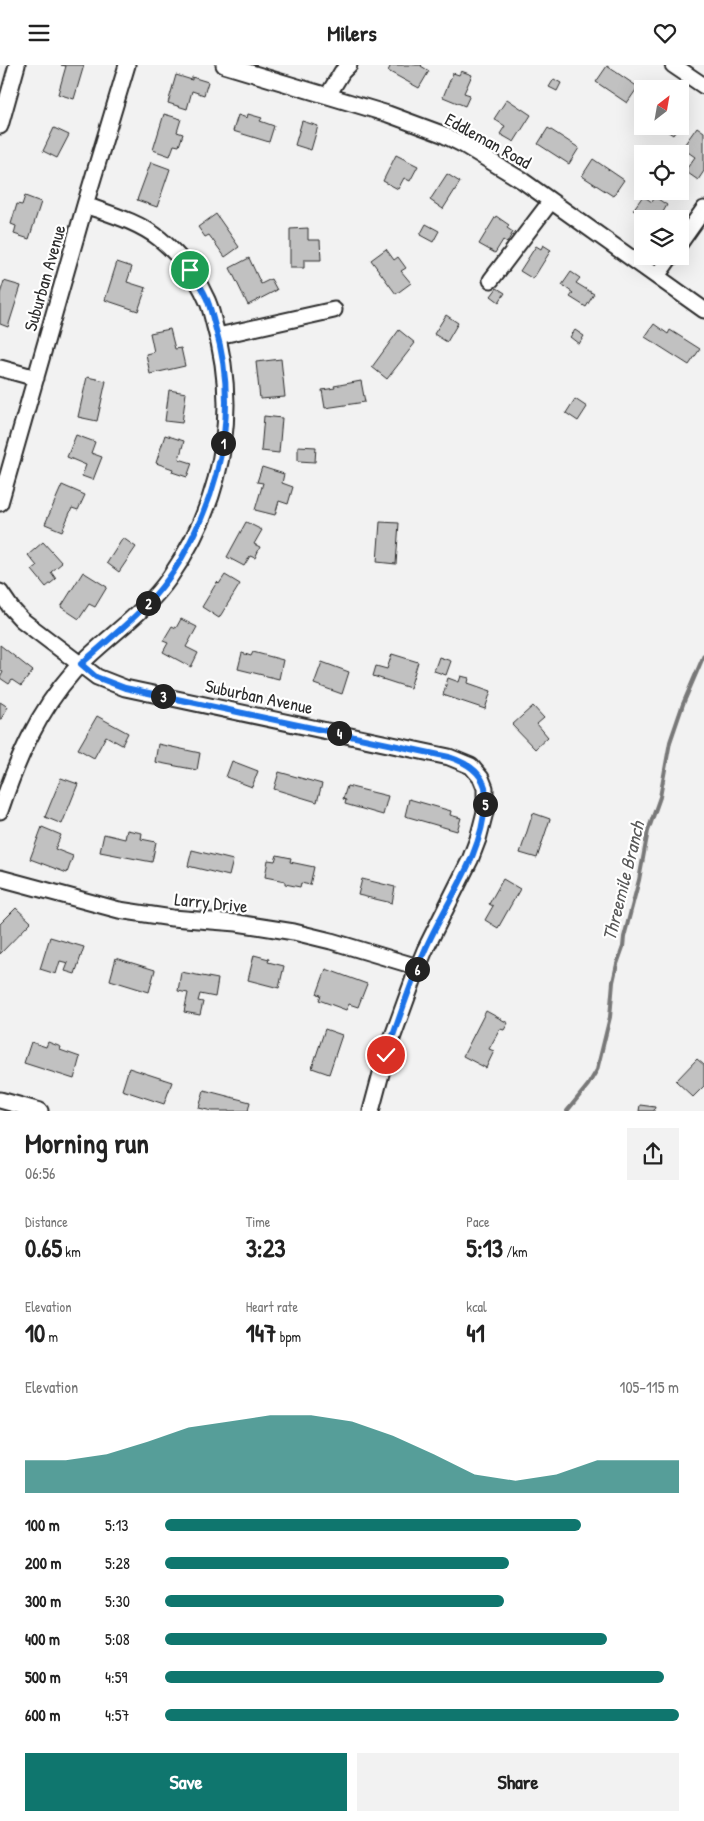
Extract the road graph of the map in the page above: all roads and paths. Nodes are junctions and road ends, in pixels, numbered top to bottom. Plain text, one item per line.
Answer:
1 (17, 65) edge
2 (127, 65) edge
3 (349, 65) edge
4 (673, 65) edge
5 (230, 66) edge
6 (704, 86) edge
7 (328, 95) junction
8 (0, 126) edge
9 (551, 201) junction
10 (85, 205) junction
11 (704, 209) edge
12 (689, 230) edge
13 (665, 265) edge
14 (657, 276) junction
15 (491, 280) dead end
16 (334, 310) dead end
17 (704, 311) edge
18 (218, 337) junction
19 (0, 369) edge
20 (36, 378) junction
21 (0, 503) edge
22 (0, 592) edge
23 (81, 664) junction
24 (0, 811) edge
25 (0, 878) edge
26 (418, 967) junction
27 (0, 1100) edge
28 (40, 1111) edge
29 (371, 1111) edge

1 - 8 street
2 - 10 street, Suburban Avenue
3 - 7 street
4 - 6 street
5 - 7 street, Eddleman Road
7 - 9 street, Eddleman Road
9 - 14 street, Eddleman Road
9 - 15 street
10 - 18 street
10 - 20 street, Suburban Avenue
11 - 12 street
13 - 14 street
14 - 17 street, Eddleman Road
16 - 18 street
18 - 23 street
19 - 20 street
20 - 21 street, Suburban Avenue
22 - 23 street, Suburban Avenue
23 - 24 street
23 - 26 street, Suburban Avenue
25 - 26 street, Larry Drive
26 - 29 street, Suburban Avenue
27 - 28 street

